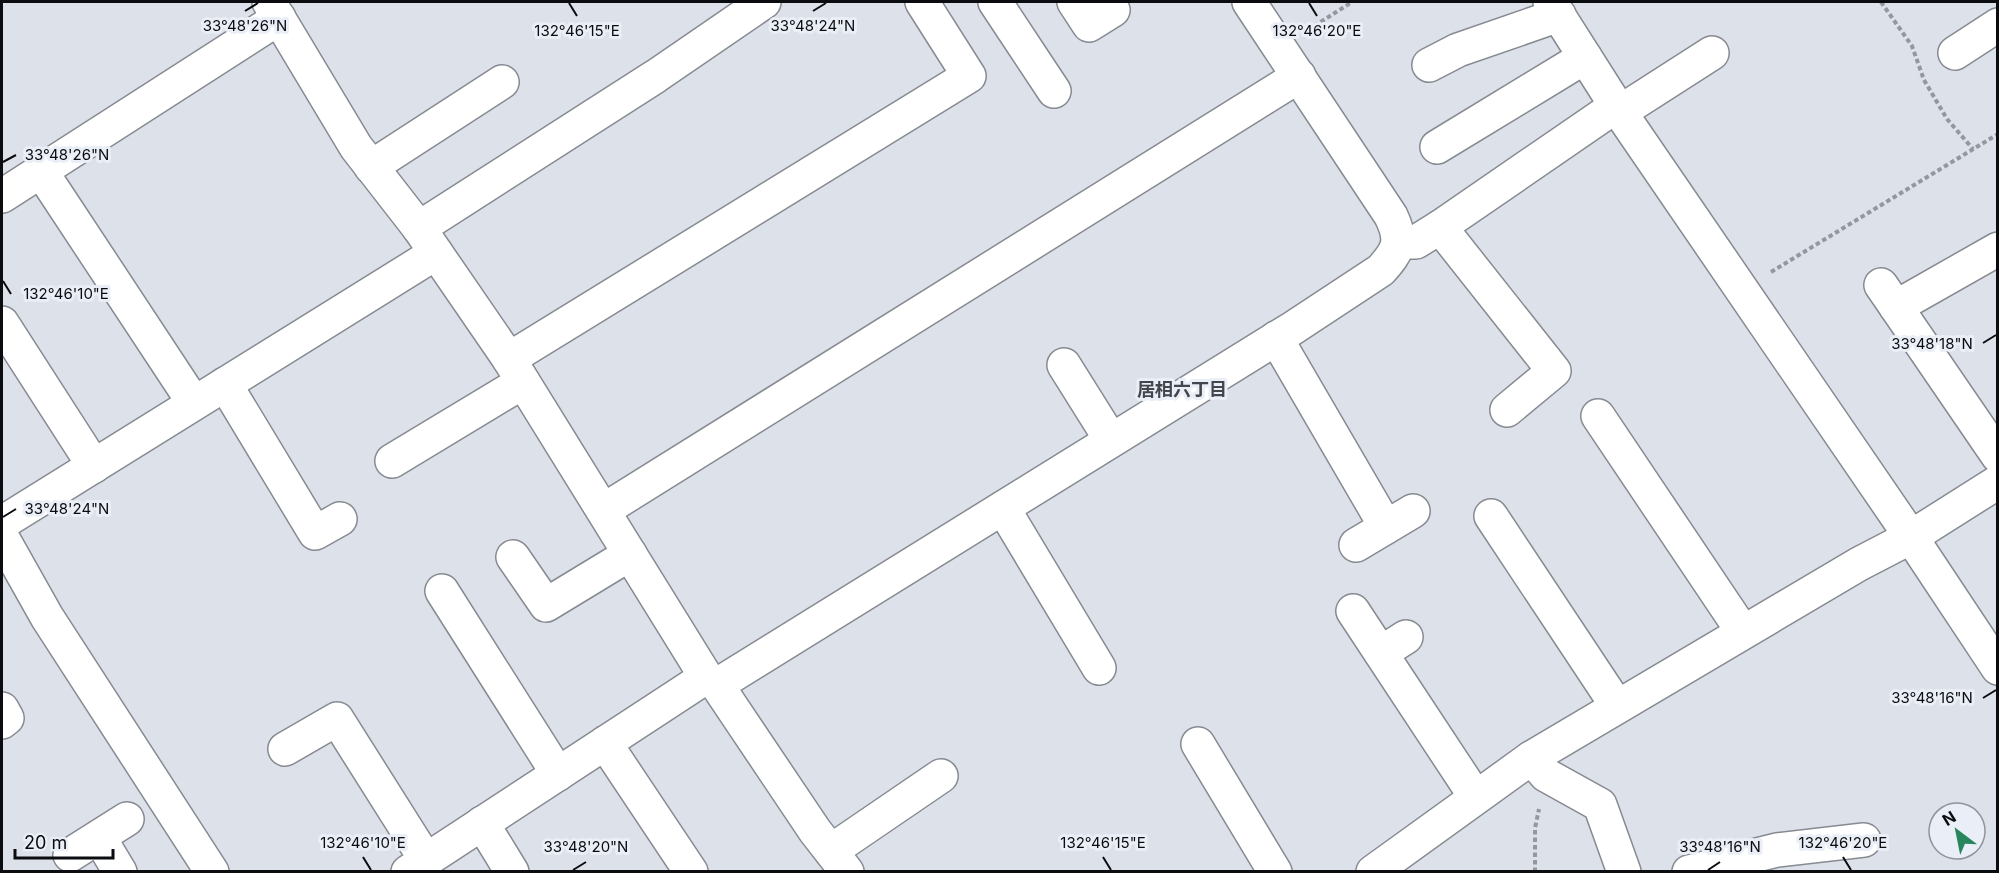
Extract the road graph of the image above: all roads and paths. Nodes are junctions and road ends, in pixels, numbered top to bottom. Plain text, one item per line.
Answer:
1 (764, 2) edge
2 (922, 2) edge
3 (995, 2) edge
4 (1074, 2) edge
5 (1250, 2) edge
6 (1352, 2) edge
7 (1881, 2) edge
8 (1555, 8) edge
9 (274, 10) edge
10 (1113, 10) dead end
11 (1998, 25) edge
12 (1280, 49) junction
13 (1712, 53) dead end
14 (1955, 53) dead end
15 (1585, 57) junction
16 (1429, 65) dead end
17 (1299, 76) junction
18 (502, 82) dead end
19 (1054, 91) dead end
20 (1618, 109) junction
21 (1998, 134) edge
22 (1437, 147) dead end
23 (1973, 149) junction
24 (371, 167) junction
25 (41, 171) junction
26 (2, 196) edge
27 (1440, 227) junction
28 (428, 241) junction
29 (1399, 242) junction
30 (1998, 249) edge
31 (1742, 290) junction
32 (2, 323) edge
33 (1276, 338) junction
34 (1064, 365) dead end
35 (516, 370) junction
36 (225, 384) junction
37 (194, 403) junction
38 (1508, 410) dead end
39 (1598, 416) dead end
40 (1111, 440) junction
41 (1998, 456) edge
42 (392, 461) dead end
43 (94, 466) junction
44 (1998, 482) edge
45 (1003, 508) junction
46 (604, 510) junction
47 (1491, 516) dead end
48 (340, 519) dead end
49 (2, 523) edge
50 (2, 537) edge
51 (1911, 537) junction
52 (1356, 545) dead end
53 (630, 554) junction
54 (513, 557) dead end
55 (442, 591) dead end
56 (1353, 611) dead end
57 (1743, 632) junction
58 (1995, 659) edge
59 (1099, 668) dead end
60 (712, 681) junction
61 (1617, 706) junction
62 (2, 709) edge
63 (2, 722) edge
64 (605, 743) junction
65 (1198, 744) dead end
66 (285, 749) dead end
67 (1542, 768) junction
68 (558, 774) junction
69 (941, 776) dead end
70 (1475, 796) junction
71 (127, 819) dead end
72 (482, 823) junction
73 (99, 837) junction
74 (1864, 840) dead end
75 (70, 855) dead end
76 (839, 861) edge
77 (1779, 861) edge
78 (417, 866) edge
79 (120, 872) edge
80 (212, 872) edge
81 (512, 872) edge
82 (691, 872) edge
83 (1275, 872) edge
84 (1373, 872) edge
85 (1535, 872) edge
86 (1624, 872) edge
87 (1689, 872) edge

1 - 28 street
2 - 35 street
3 - 19 street
4 - 10 street
5 - 12 street
6 - 12 path
7 - 23 path
8 - 15 street
8 - 16 street
9 - 24 street
9 - 25 street
11 - 14 street
12 - 17 street
13 - 20 street
15 - 20 street
15 - 22 street
17 - 29 street
17 - 46 street
18 - 24 street
20 - 27 street
20 - 31 street
21 - 23 path
23 - 31 path
24 - 28 street
25 - 26 street
25 - 37 street
27 - 29 street
27 - 38 street
28 - 35 street
28 - 36 street
29 - 33 street
30 - 41 street
31 - 51 street
32 - 43 street
33 - 40 street
33 - 52 street
34 - 40 street
35 - 42 street
35 - 46 street
36 - 37 street
36 - 48 street
37 - 43 street
39 - 57 street
40 - 45 street
43 - 49 street
44 - 51 street
45 - 59 street
45 - 60 street
46 - 53 street
47 - 61 street
50 - 80 street
51 - 57 street
51 - 58 street
53 - 54 street
53 - 60 street
55 - 68 street
56 - 70 street
57 - 61 street
60 - 64 street
60 - 76 street
61 - 67 street
62 - 63 street
64 - 68 street
64 - 82 street
65 - 83 street
66 - 78 street
67 - 70 street
67 - 85 path
67 - 86 street
68 - 72 street
69 - 76 street
70 - 84 street
71 - 73 street
72 - 78 street
72 - 81 street
73 - 75 street
73 - 79 street
74 - 77 street
77 - 87 street

